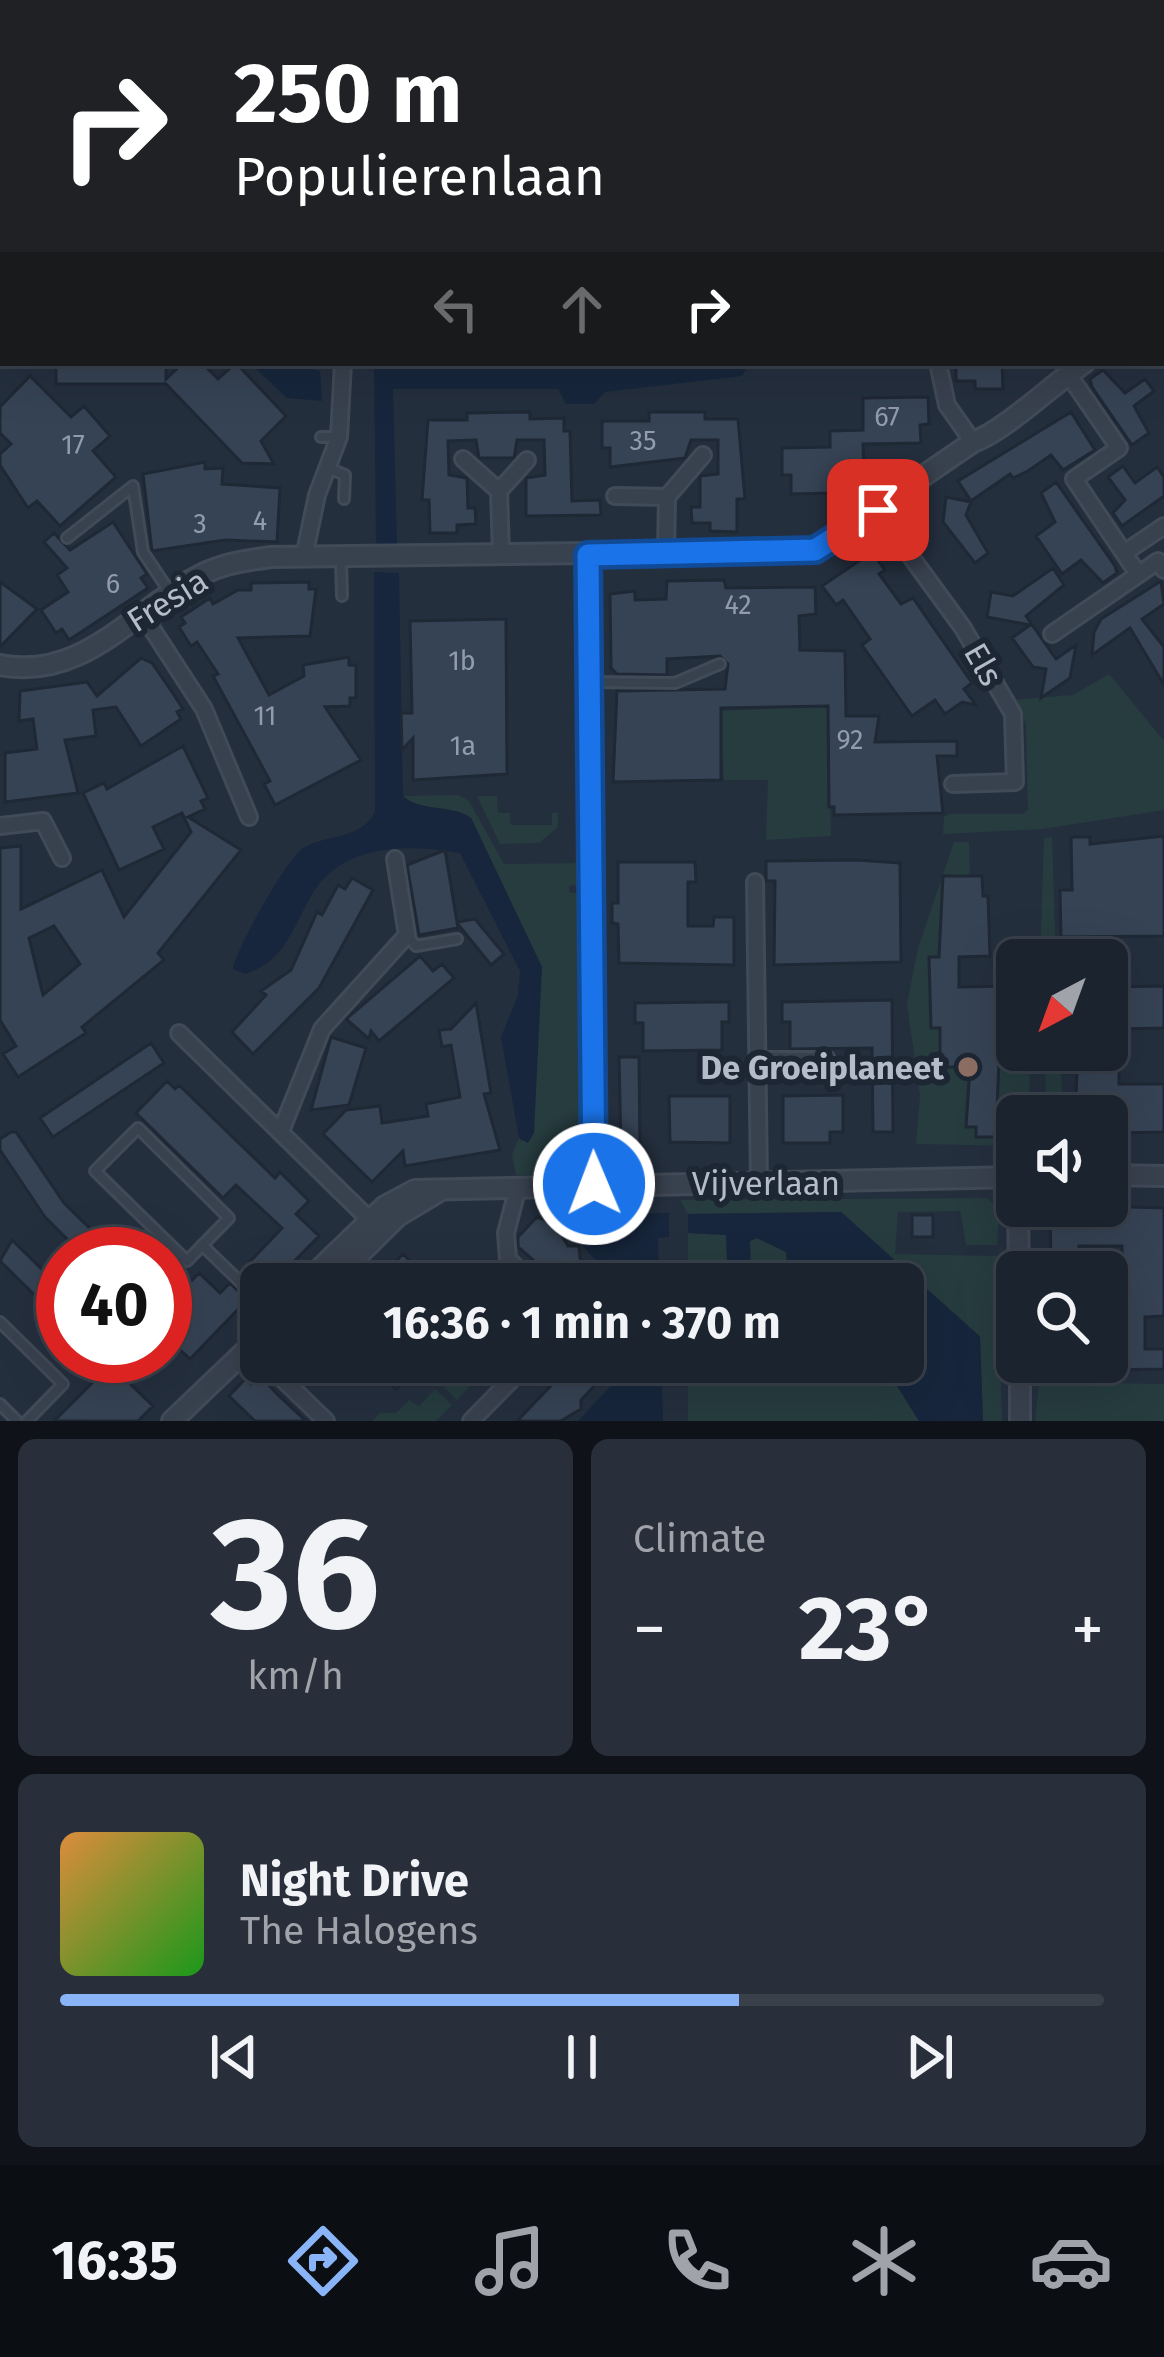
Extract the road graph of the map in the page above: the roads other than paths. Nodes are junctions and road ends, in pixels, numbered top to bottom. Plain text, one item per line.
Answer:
1 (343, 366) edge
2 (939, 366) edge
3 (1076, 369) edge
4 (321, 437) dead end
5 (339, 437) junction
6 (973, 442) junction
7 (703, 455) dead end
8 (463, 459) dead end
9 (527, 460) dead end
10 (328, 468) junction
11 (499, 490) junction
12 (615, 496) dead end
13 (667, 497) junction
14 (344, 499) dead end
15 (878, 510) junction
16 (1164, 526) edge
17 (67, 538) dead end
18 (666, 553) junction
19 (1124, 553) junction
20 (501, 554) junction
21 (588, 555) junction
22 (304, 557) junction
23 (341, 558) junction
24 (1164, 570) edge
25 (1138, 574) junction
26 (172, 596) junction
27 (342, 596) dead end
28 (143, 615) junction
29 (1052, 634) dead end
30 (719, 664) dead end
31 (0, 665) edge
32 (587, 682) junction
33 (953, 784) dead end
34 (249, 817) dead end
35 (0, 826) edge
36 (62, 858) dead end
37 (395, 859) dead end
38 (755, 882) dead end
39 (407, 935) junction
40 (457, 939) dead end
41 (179, 1033) dead end
42 (759, 1057) junction
43 (829, 1057) dead end
44 (281, 1131) junction
45 (1128, 1175) edge
46 (1164, 1176) edge
47 (996, 1177) edge
48 (758, 1182) junction
49 (594, 1184) junction
50 (518, 1187) junction
51 (375, 1226) junction
52 (202, 1245) junction
53 (330, 1263) edge
54 (346, 1263) edge
55 (512, 1263) edge
56 (240, 1282) edge
57 (0, 1322) edge
58 (240, 1366) edge
59 (290, 1383) edge
60 (509, 1383) edge
61 (1020, 1383) edge
62 (0, 1404) edge
63 (32, 1419) edge
64 (17, 1421) edge
65 (172, 1421) edge
66 (326, 1421) edge
67 (471, 1421) edge
68 (1020, 1421) edge

1 - 5 street
2 - 6 street
3 - 6 street, Fresia
3 - 19 street
4 - 5 lane
5 - 10 street
6 - 15 street, Fresia
7 - 13 street
8 - 11 street
9 - 11 street
10 - 14 lane
10 - 22 street
11 - 20 street
12 - 13 street
13 - 18 street
15 - 18 street, Fresia
15 - 33 street, Els
16 - 19 street
17 - 26 lane
18 - 21 street, Fresia
19 - 25 street
20 - 21 street, Fresia
20 - 23 street, Fresia
21 - 32 street
22 - 23 street, Fresia
22 - 26 street, Fresia
23 - 27 lane
24 - 25 street
25 - 29 street
26 - 28 street, Fresia
28 - 31 street, Fresia
28 - 34 street
30 - 32 lane
32 - 49 street
35 - 36 street
37 - 39 street
38 - 42 street
39 - 40 lane
39 - 44 street
41 - 44 street
42 - 43 lane
42 - 48 street
44 - 51 street
45 - 46 street
47 - 48 street, Vijverlaan
48 - 49 street, Vijverlaan
49 - 50 street, Vijverlaan
50 - 51 street, Vijverlaan
50 - 55 street
51 - 53 street, Vijverlaan
51 - 54 street, Vijverlaan
52 - 52 lane
52 - 56 lane
57 - 63 lane
58 - 65 street
59 - 66 street
60 - 67 street
61 - 68 street
62 - 64 lane

